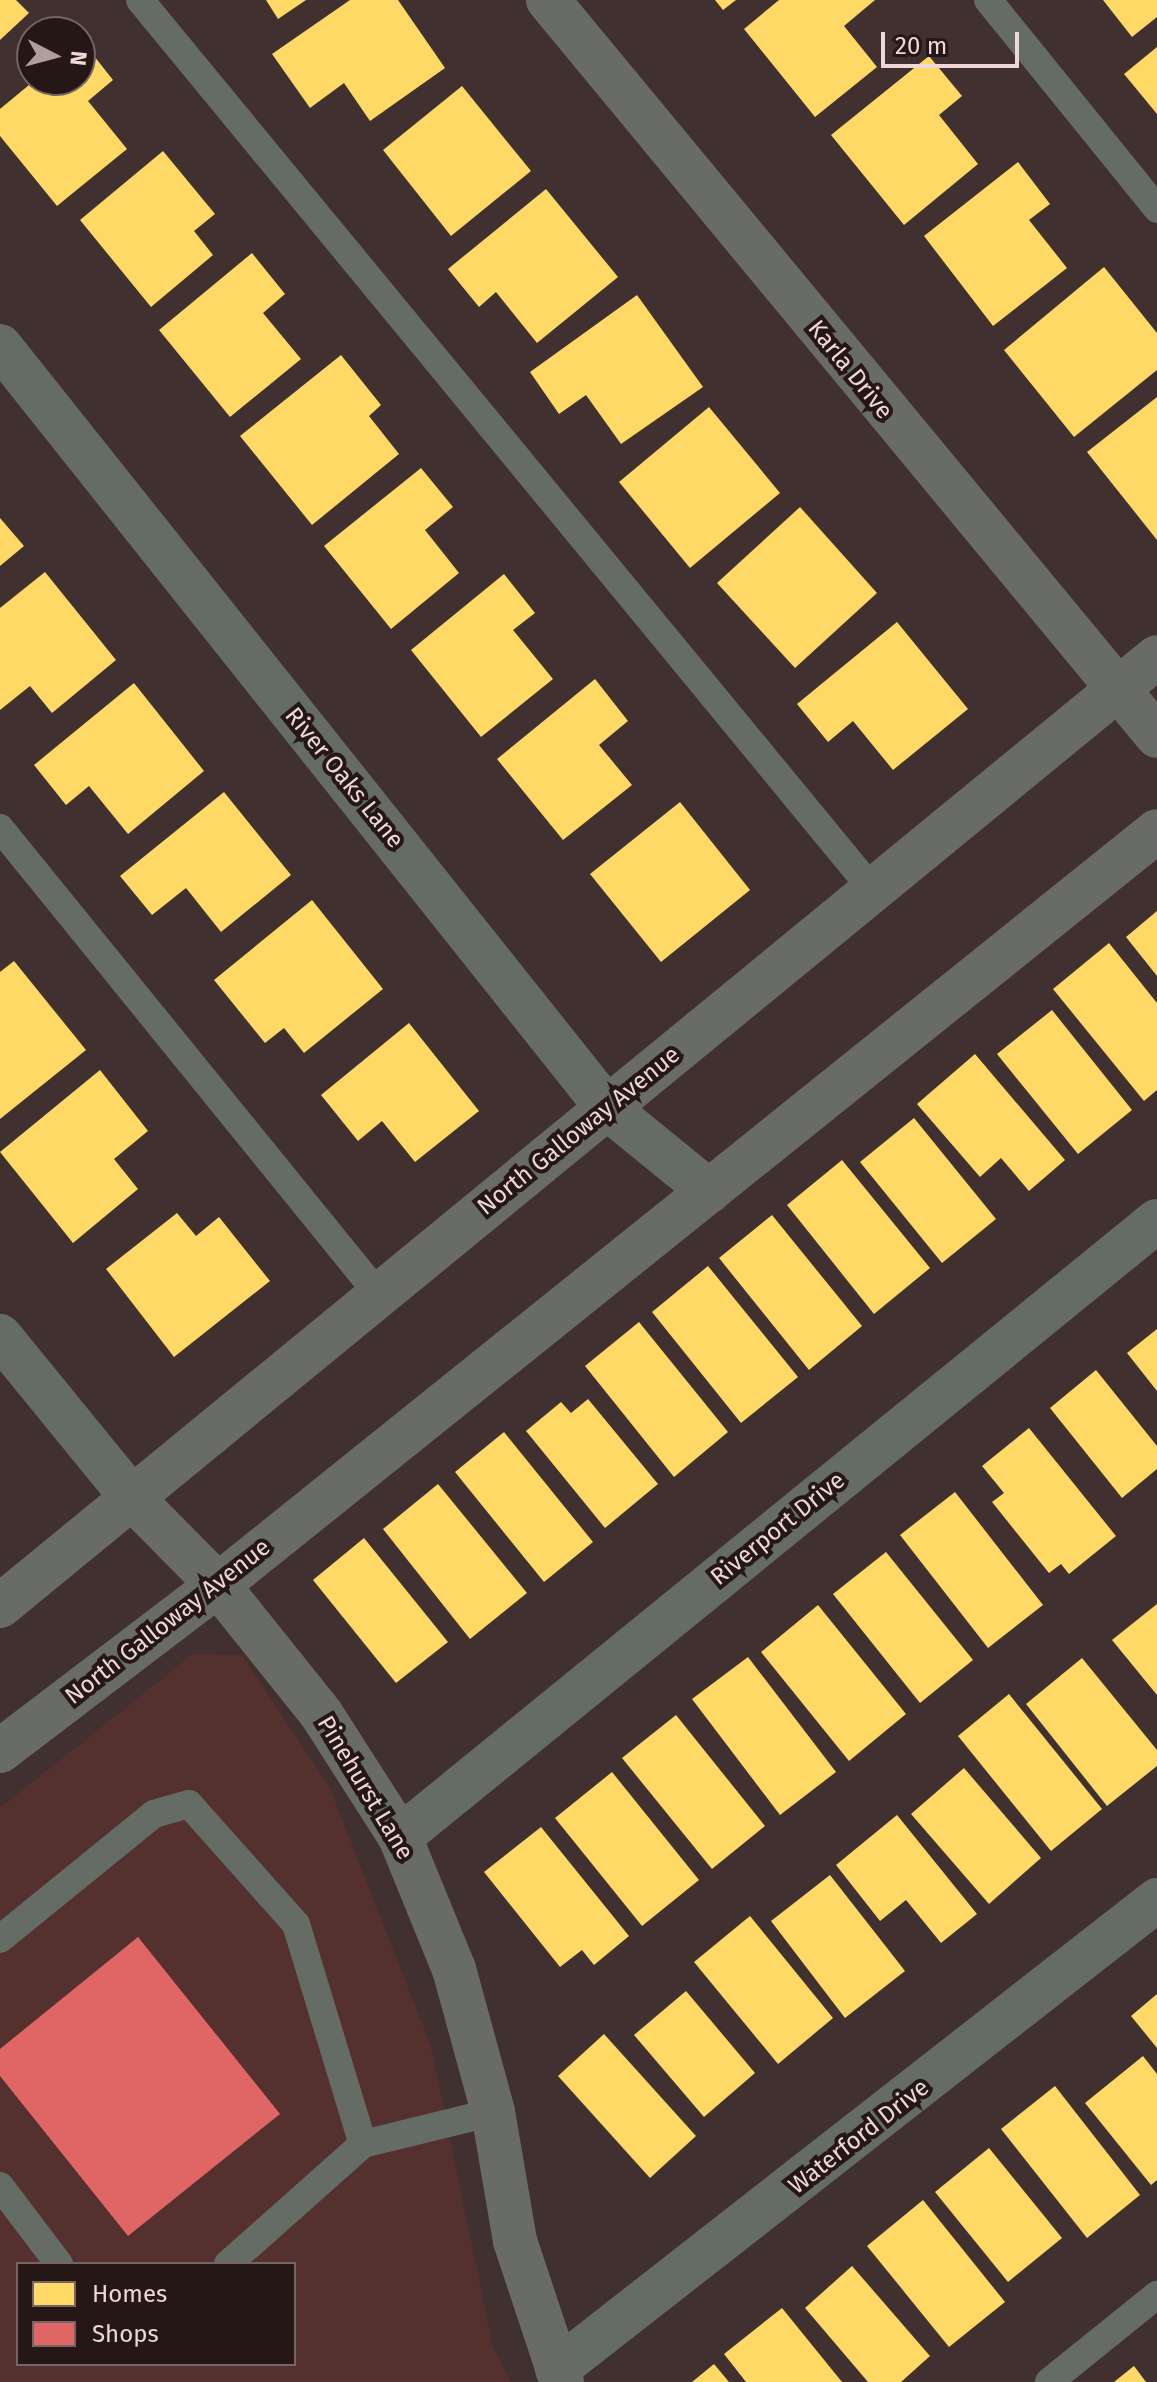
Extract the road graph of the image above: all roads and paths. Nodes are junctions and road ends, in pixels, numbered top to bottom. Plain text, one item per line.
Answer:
1 (140, 0) edge
2 (548, 0) edge
3 (988, 0) edge
4 (1157, 209) edge
5 (0, 346) edge
6 (1157, 657) edge
7 (1117, 689) junction
8 (1157, 736) edge
9 (0, 828) edge
10 (1157, 831) edge
11 (873, 890) junction
12 (607, 1108) junction
13 (709, 1191) junction
14 (1157, 1221) edge
15 (379, 1295) junction
16 (0, 1336) edge
17 (132, 1498) junction
18 (218, 1585) junction
19 (0, 1606) edge
20 (0, 1751) edge
21 (400, 1837) junction
22 (1157, 1900) edge
23 (0, 1939) edge
24 (493, 2112) junction
25 (363, 2144) junction
26 (0, 2186) edge
27 (57, 2262) edge
28 (230, 2262) edge
29 (1157, 2295) edge
30 (559, 2376) edge
31 (1049, 2382) edge

1 - 11 lane
2 - 7 main road, Karla Drive
3 - 4 lane
5 - 12 street, River Oaks Lane
6 - 7 main road, North Galloway Avenue
7 - 8 main road, Karla Drive
7 - 11 main road, North Galloway Avenue
9 - 15 lane
10 - 13 main road, North Galloway Avenue
11 - 12 main road, North Galloway Avenue
12 - 13 street, River Oaks Lane
12 - 15 main road, North Galloway Avenue
13 - 18 main road, North Galloway Avenue
14 - 21 street, Riverport Drive
15 - 17 main road, North Galloway Avenue
16 - 17 street, Pinehurst Lane
17 - 18 main road, Pinehurst Lane
17 - 19 main road, North Galloway Avenue
18 - 20 main road, North Galloway Avenue
18 - 21 main road, Pinehurst Lane
21 - 24 main road, Pinehurst Lane
22 - 30 street, Waterford Drive
23 - 25 lane
24 - 25 lane
24 - 30 main road, Pinehurst Lane
25 - 28 lane
26 - 27 lane
29 - 31 lane

